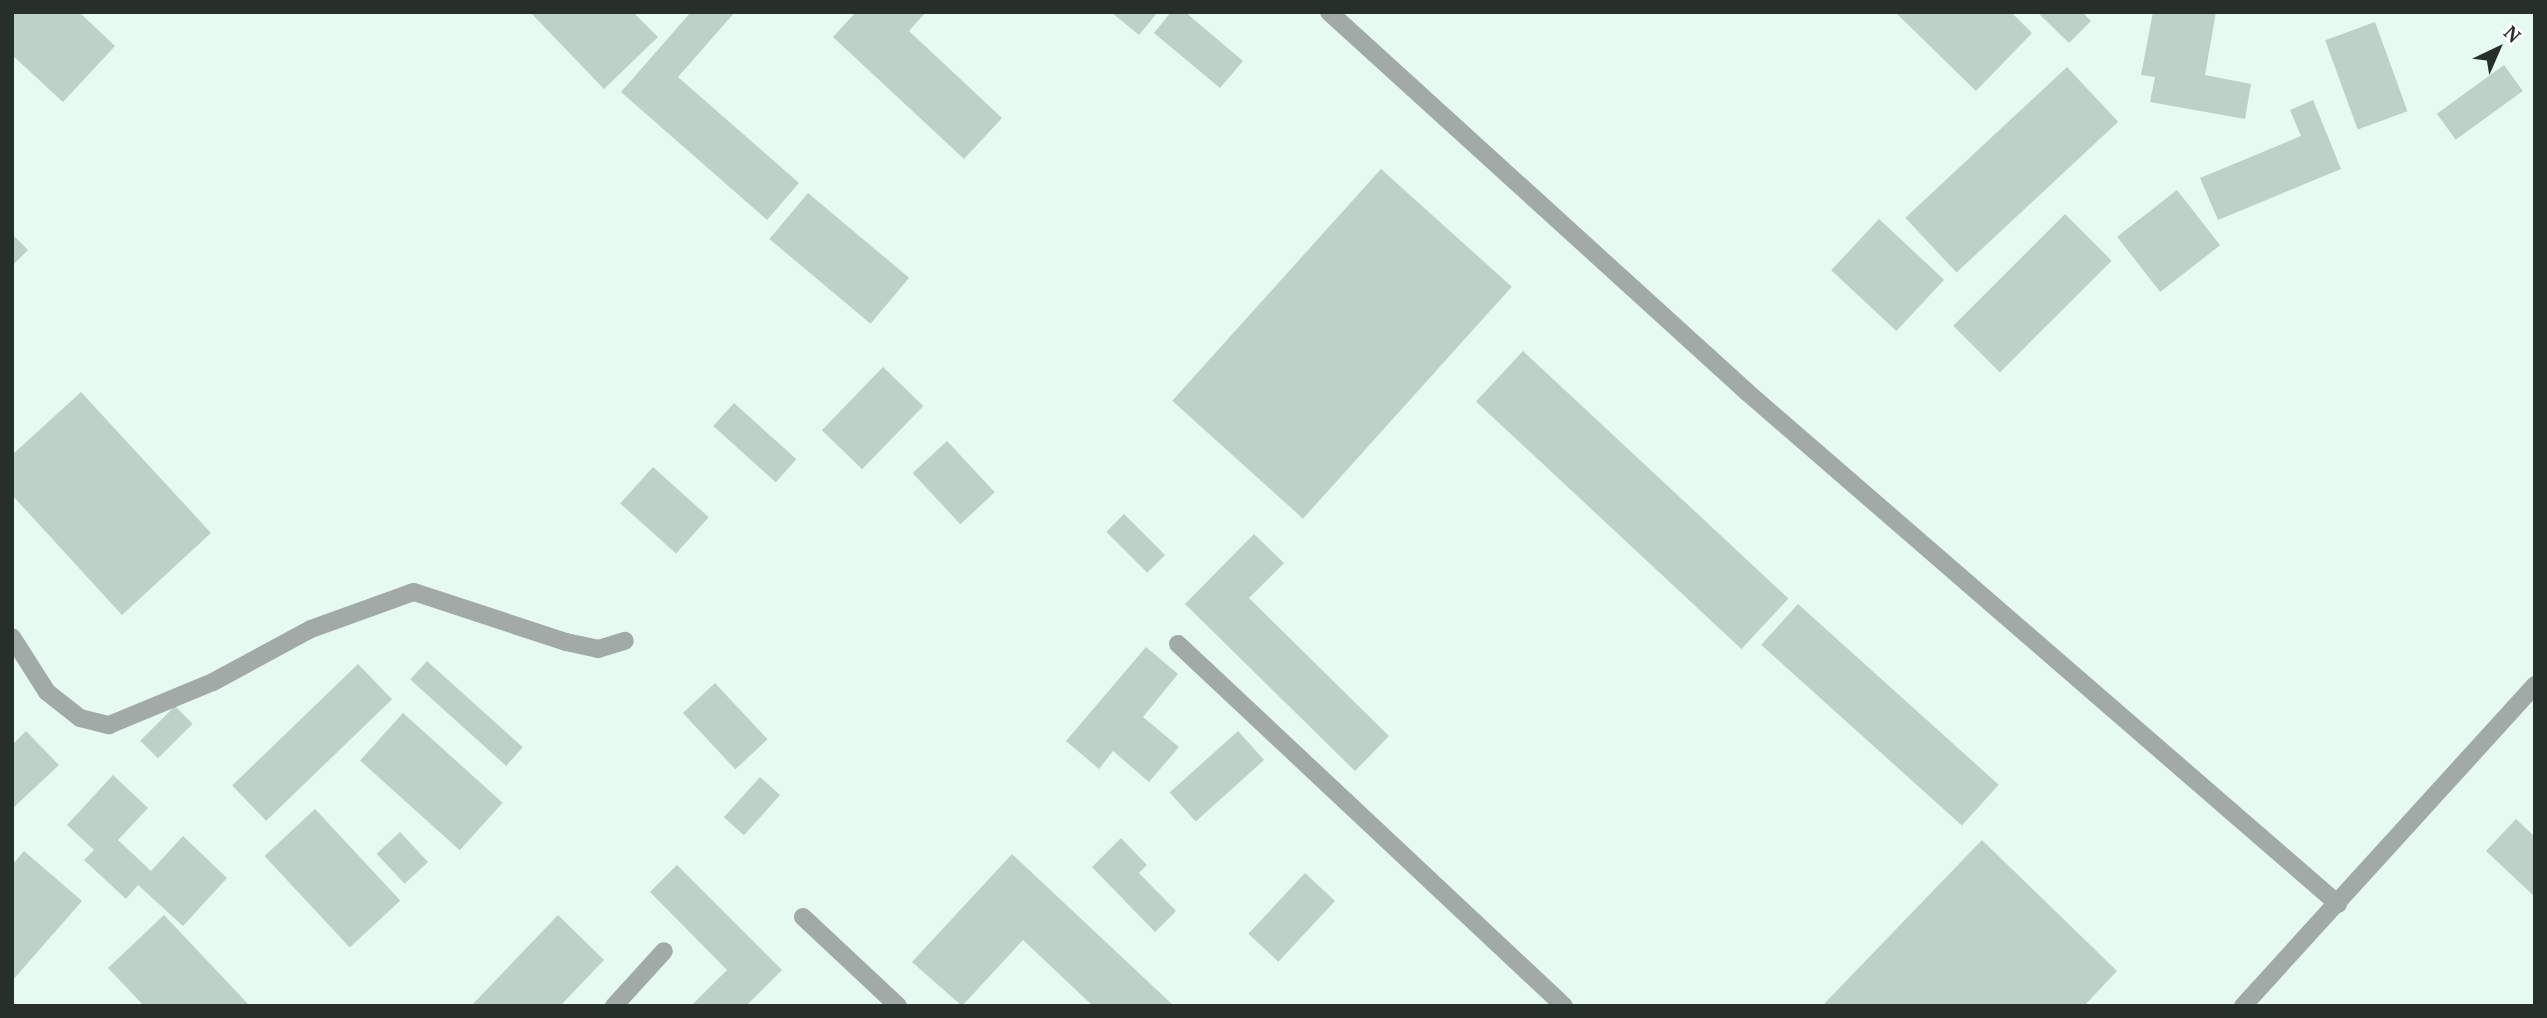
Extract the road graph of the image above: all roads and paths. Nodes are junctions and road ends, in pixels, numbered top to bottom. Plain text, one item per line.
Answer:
1 (1335, 14) edge
2 (12, 637) edge
3 (625, 641) dead end
4 (1178, 643) dead end
5 (2535, 685) edge
6 (2337, 904) junction
7 (803, 917) dead end
8 (664, 951) dead end
9 (614, 1006) edge
10 (898, 1006) edge
11 (1564, 1006) edge
12 (2243, 1006) edge

1 - 6 street
2 - 3 street
4 - 11 street
5 - 6 street
6 - 12 street
7 - 10 street
8 - 9 street

